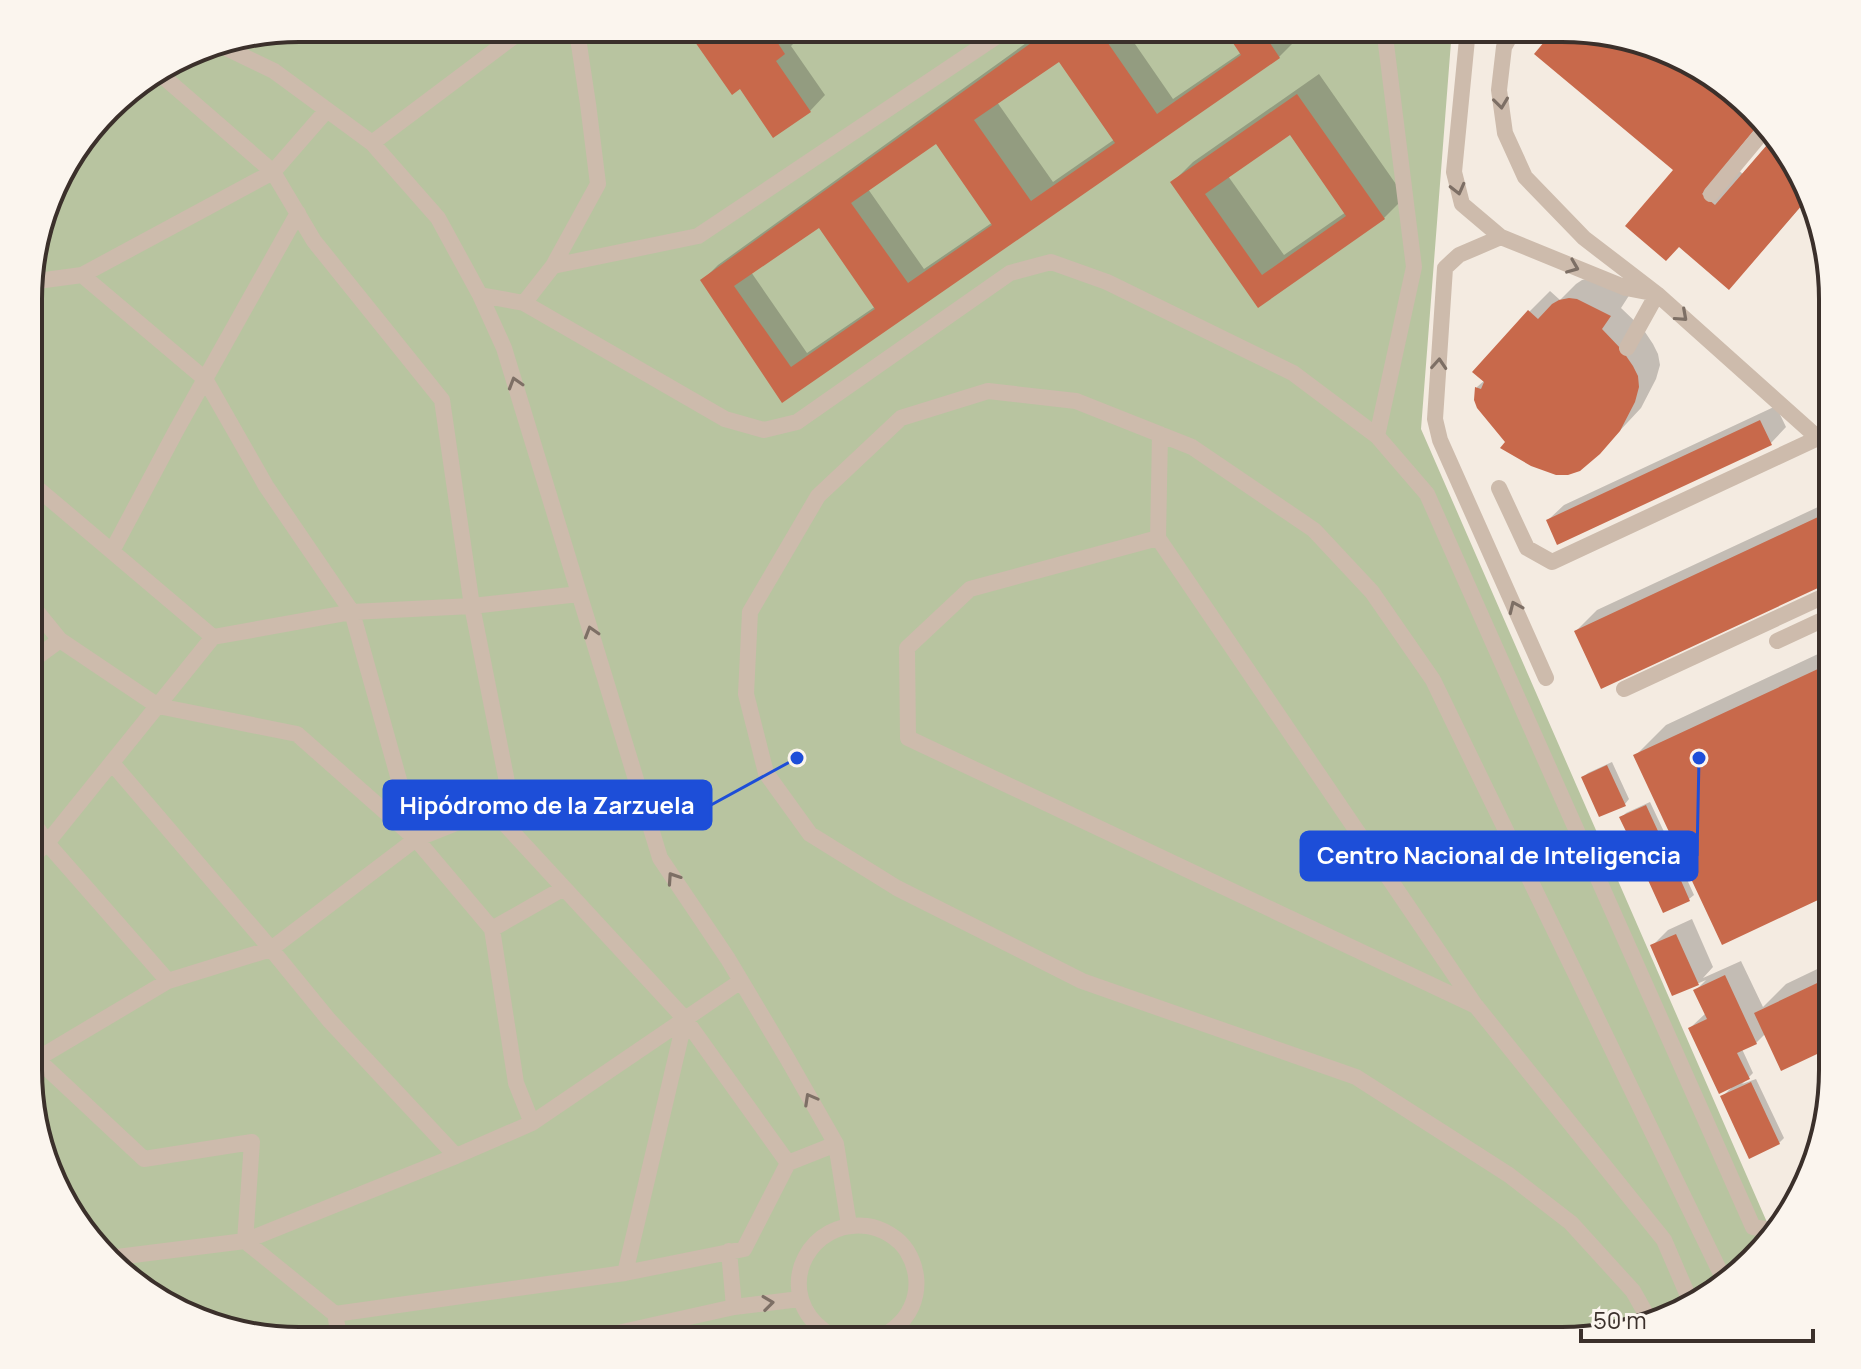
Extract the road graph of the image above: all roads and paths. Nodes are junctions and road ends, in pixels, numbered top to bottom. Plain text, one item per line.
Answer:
1 (506, 42) edge
2 (579, 42) edge
3 (987, 43) edge
4 (1386, 43) edge
5 (1467, 43) edge
6 (1506, 43) edge
7 (233, 51) edge
8 (166, 79) edge
9 (327, 110) junction
10 (1760, 136) edge
11 (372, 143) junction
12 (273, 172) junction
13 (1711, 194) dead end
14 (298, 213) junction
15 (1501, 237) junction
16 (553, 266) junction
17 (82, 275) junction
18 (43, 280) edge
19 (1657, 294) junction
20 (480, 295) junction
21 (524, 303) junction
22 (1627, 348) dead end
23 (205, 379) junction
24 (1160, 434) junction
25 (1818, 435) edge
26 (1377, 436) junction
27 (1818, 444) edge
28 (1499, 488) dead end
29 (42, 492) edge
30 (1158, 538) junction
31 (112, 551) junction
32 (579, 594) junction
33 (1818, 599) edge
34 (472, 606) junction
35 (352, 612) junction
36 (42, 618) edge
37 (1818, 622) edge
38 (213, 637) junction
39 (60, 640) junction
40 (1777, 641) dead end
41 (42, 653) edge
42 (1546, 678) dead end
43 (1624, 689) dead end
44 (158, 706) junction
45 (112, 763) junction
46 (491, 809) junction
47 (43, 837) edge
48 (416, 839) junction
49 (47, 843) junction
50 (43, 847) edge
51 (564, 888) junction
52 (492, 929) junction
53 (271, 949) junction
54 (168, 981) junction
55 (741, 981) junction
56 (1476, 1006) junction
57 (685, 1019) junction
58 (43, 1057) edge
59 (43, 1072) edge
60 (532, 1123) junction
61 (836, 1144) junction
62 (456, 1156) junction
63 (788, 1163) junction
64 (849, 1225) junction
65 (1764, 1229) edge
66 (245, 1241) junction
67 (729, 1251) junction
68 (123, 1256) edge
69 (1720, 1272) edge
70 (625, 1273) junction
71 (1687, 1294) edge
72 (800, 1299) junction
73 (734, 1307) junction
74 (1645, 1313) edge
75 (335, 1314) junction
76 (337, 1326) edge
77 (648, 1326) edge
78 (818, 1326) edge
79 (905, 1326) edge

1 - 11 lane
2 - 16 lane
3 - 16 lane
4 - 26 lane
5 -> 15 lane
6 -> 19 lane
7 - 9 lane
8 - 12 lane
9 - 11 lane
9 - 12 lane
10 - 13 lane
11 - 20 lane
12 - 14 lane
12 - 17 lane
14 - 23 lane
14 - 34 lane
15 -> 19 lane
42 -> 15 lane
16 - 21 lane
17 - 18 lane
17 - 23 lane
19 - 22 lane
19 -> 25 lane
20 - 21 lane
32 -> 20 lane
21 - 26 lane
23 - 31 lane
23 - 35 lane
24 - 30 lane
24 - 69 lane
24 - 74 lane
26 - 65 lane
27 - 28 lane
29 - 31 lane
30 - 56 lane
30 - 56 lane
31 - 38 lane
32 - 34 lane
55 -> 32 lane
33 - 43 lane
34 - 35 lane
34 - 46 lane
35 - 38 lane
35 - 48 lane
36 - 39 lane
37 - 40 lane
38 - 44 lane
39 - 41 lane
39 - 44 lane
44 - 45 lane
44 - 48 lane
45 - 49 lane
45 - 53 lane
46 - 48 lane
46 - 51 lane
47 - 49 lane
48 - 52 lane
48 - 53 lane
49 - 50 lane
49 - 54 lane
51 - 52 lane
51 - 57 lane
52 - 60 lane
53 - 54 lane
53 - 62 lane
54 - 58 lane
55 - 57 lane
61 -> 55 lane
56 - 71 lane
57 - 60 lane
57 - 63 lane
57 - 70 lane
59 - 66 lane
60 - 62 lane
61 - 63 lane
61 - 64 lane
62 - 66 lane
63 - 67 lane
64 - 72 lane
64 - 79 lane
66 - 68 lane
66 - 75 lane
67 - 70 lane
67 - 73 lane
70 - 75 lane
73 -> 72 lane
72 - 78 lane
73 - 77 lane
75 - 76 lane

